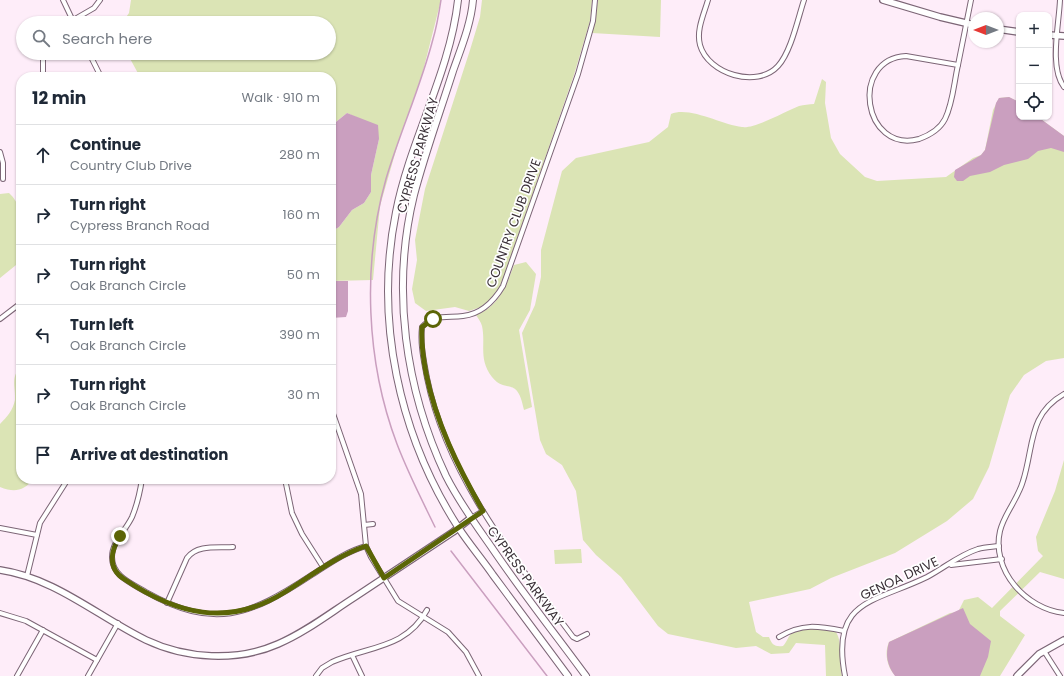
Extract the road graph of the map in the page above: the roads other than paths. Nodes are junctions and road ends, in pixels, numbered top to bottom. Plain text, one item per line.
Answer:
1 (63, 0) edge
2 (100, 0) edge
3 (458, 0) edge
4 (473, 0) edge
5 (595, 0) edge
6 (708, 0) edge
7 (804, 0) edge
8 (883, 0) edge
9 (971, 0) edge
10 (1060, 0) edge
11 (70, 16) edge
12 (82, 16) edge
13 (966, 23) junction
14 (1004, 30) edge
15 (1016, 32) edge
16 (1061, 36) edge
17 (43, 60) edge
18 (92, 60) edge
19 (958, 65) junction
20 (43, 72) edge
21 (98, 72) edge
22 (1064, 87) edge
23 (0, 152) edge
24 (3, 179) dead end
25 (16, 307) edge
26 (0, 319) edge
27 (1064, 394) edge
28 (336, 422) edge
29 (65, 484) edge
30 (141, 484) edge
31 (286, 484) edge
32 (483, 511) junction
33 (471, 518) junction
34 (373, 524) dead end
35 (364, 525) junction
36 (0, 528) edge
37 (459, 528) junction
38 (37, 535) junction
39 (366, 546) junction
40 (999, 546) junction
41 (233, 547) dead end
42 (1002, 559) junction
43 (948, 566) junction
44 (323, 567) junction
45 (0, 570) edge
46 (27, 576) junction
47 (384, 578) junction
48 (167, 603) junction
49 (427, 610) dead end
50 (0, 613) edge
51 (1064, 613) edge
52 (424, 616) junction
53 (118, 623) junction
54 (43, 630) junction
55 (844, 631) junction
56 (587, 634) dead end
57 (779, 637) dead end
58 (1064, 640) edge
59 (1044, 651) junction
60 (352, 655) junction
61 (97, 660) junction
62 (17, 676) edge
63 (88, 676) edge
64 (316, 676) edge
65 (362, 676) edge
66 (479, 676) edge
67 (568, 676) edge
68 (586, 676) edge
69 (845, 676) edge
70 (1017, 676) edge
71 (1060, 676) edge

1 - 11 street
2 - 12 street
3 - 37 main road, CYPRESS PARKWAY
4 - 33 main road, CYPRESS PARKWAY
5 - 32 street, COUNTRY CLUB DRIVE
6 - 7 street
8 - 13 street
9 - 13 street
10 - 16 street
13 - 19 street
14 - 15 street
16 - 22 street
17 - 20 street
18 - 21 street
19 - 19 street
23 - 24 street
25 - 26 street
27 - 40 street
28 - 35 street
29 - 38 street
30 - 48 street
31 - 44 street
32 - 33 street
32 - 56 street, COUNTRY CLUB DRIVE
33 - 37 street
33 - 68 main road, CYPRESS PARKWAY
34 - 35 street
35 - 39 street
36 - 38 street
37 - 47 street
37 - 67 main road, CYPRESS PARKWAY
38 - 46 street
39 - 44 street
39 - 47 street
40 - 42 street
40 - 43 street, GENOA DRIVE
41 - 48 street
42 - 43 street, GENOA DRIVE
42 - 51 street
43 - 55 street, GENOA DRIVE
44 - 48 street
45 - 46 street
46 - 53 street
47 - 52 street
47 - 53 street
49 - 52 street
50 - 54 street
52 - 60 street
52 - 66 street
53 - 61 street
54 - 61 street
54 - 62 street
55 - 57 street
55 - 69 street, GENOA DRIVE
58 - 59 street
59 - 70 street
59 - 71 street
60 - 64 street
60 - 65 street
61 - 63 street

